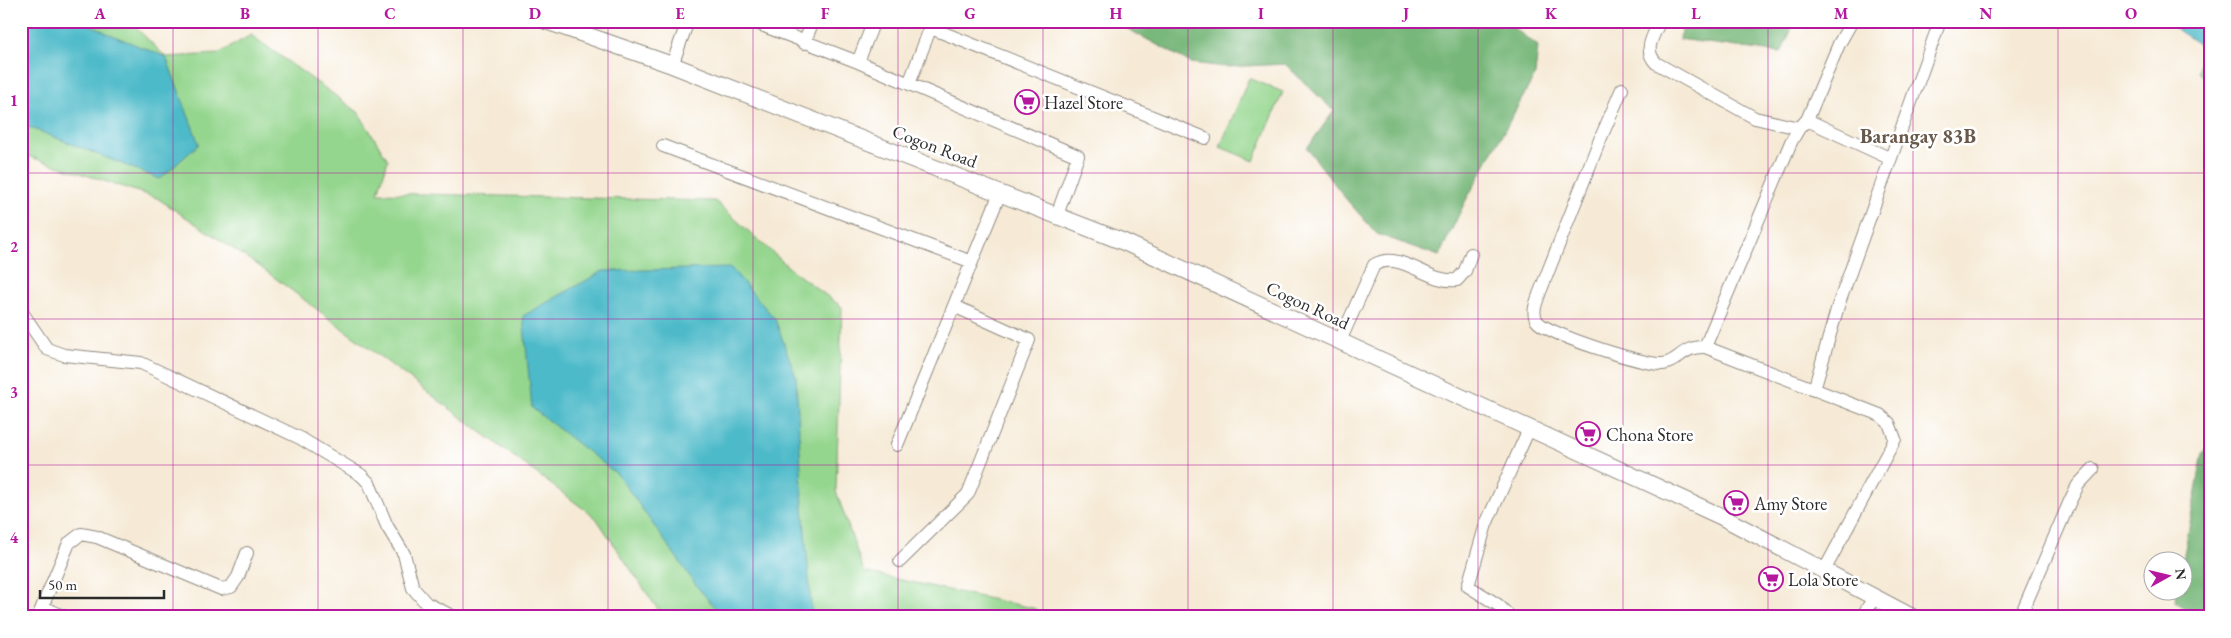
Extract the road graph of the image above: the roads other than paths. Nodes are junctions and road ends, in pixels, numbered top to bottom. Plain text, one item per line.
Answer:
1 (546, 21) edge
2 (688, 21) edge
3 (751, 21) edge
4 (813, 21) edge
5 (874, 21) edge
6 (1660, 21) edge
7 (1852, 21) edge
8 (1940, 21) edge
9 (932, 25) edge
10 (804, 42) junction
11 (858, 62) junction
12 (672, 65) junction
13 (909, 84) junction
14 (1622, 89) dead end
15 (1803, 124) junction
16 (1205, 138) dead end
17 (663, 146) dead end
18 (1889, 158) junction
19 (1000, 193) junction
20 (1057, 215) junction
21 (1471, 254) dead end
22 (972, 262) junction
23 (954, 306) junction
24 (21, 311) edge
25 (1340, 341) junction
26 (1705, 347) junction
27 (1814, 390) junction
28 (1529, 429) junction
29 (897, 446) dead end
30 (2093, 469) dead end
31 (247, 553) dead end
32 (900, 561) dead end
33 (1825, 569) junction
34 (1875, 596) junction
35 (41, 612) edge
36 (65, 617) edge
37 (454, 617) edge
38 (1510, 617) edge
39 (1862, 617) edge
40 (1912, 617) edge
41 (2020, 617) edge

1 - 12 street, Cogon Road
2 - 12 street
3 - 10 street
4 - 10 street
5 - 11 street
6 - 15 street
7 - 15 street
8 - 18 street
9 - 13 street
9 - 16 street
10 - 11 street
11 - 13 street
12 - 19 street, Cogon Road
13 - 20 street
14 - 26 street
15 - 18 street
15 - 26 street
17 - 22 street
18 - 27 street
19 - 20 street, Cogon Road
19 - 22 street
20 - 25 street, Cogon Road
21 - 25 street
22 - 23 street
23 - 29 street
23 - 32 street
24 - 37 street
25 - 28 street, Cogon Road
26 - 27 street
27 - 33 street
28 - 33 street, Cogon Road
28 - 38 street
30 - 41 street
31 - 35 street
33 - 34 street, Cogon Road
34 - 39 street
34 - 40 street, Cogon Road
35 - 36 street

